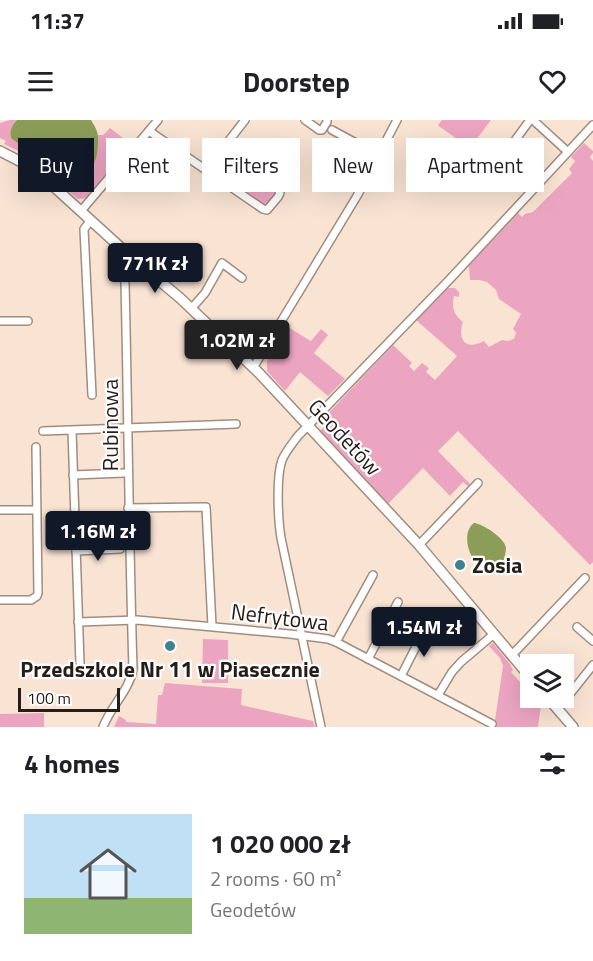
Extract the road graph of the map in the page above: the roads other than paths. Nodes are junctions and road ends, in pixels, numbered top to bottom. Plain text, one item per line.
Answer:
1 (158, 120) edge
2 (245, 120) edge
3 (305, 120) edge
4 (327, 120) edge
5 (397, 120) edge
6 (532, 120) edge
7 (593, 125) edge
8 (332, 130) dead end
9 (149, 131) junction
10 (230, 138) edge
11 (347, 138) edge
12 (387, 138) edge
13 (518, 138) edge
14 (0, 151) edge
15 (568, 152) junction
16 (202, 167) edge
17 (544, 177) edge
18 (238, 192) edge
19 (280, 192) edge
20 (359, 192) edge
21 (530, 192) edge
22 (81, 211) junction
23 (91, 220) junction
24 (135, 261) junction
25 (242, 278) dead end
26 (191, 309) junction
27 (0, 321) edge
28 (28, 321) dead end
29 (254, 368) junction
30 (92, 395) dead end
31 (236, 424) dead end
32 (309, 426) junction
33 (128, 428) junction
34 (72, 430) junction
35 (43, 431) dead end
36 (36, 447) dead end
37 (124, 473) dead end
38 (73, 475) junction
39 (478, 483) dead end
40 (128, 508) junction
41 (0, 510) edge
42 (36, 510) junction
43 (419, 545) junction
44 (120, 549) dead end
45 (76, 550) junction
46 (373, 575) dead end
47 (585, 578) dead end
48 (0, 600) edge
49 (398, 602) dead end
50 (132, 620) junction
51 (78, 622) junction
52 (212, 626) junction
53 (577, 627) dead end
54 (425, 629) dead end
55 (494, 634) junction
56 (302, 636) junction
57 (593, 640) edge
58 (336, 642) junction
59 (512, 655) junction
60 (368, 659) junction
61 (80, 663) dead end
62 (520, 665) edge
63 (593, 665) edge
64 (401, 676) junction
65 (438, 695) junction
66 (558, 709) joint
67 (492, 724) dead end
68 (102, 727) edge
69 (321, 727) edge
70 (573, 727) edge

1 - 9 street
2 - 10 street
3 - 4 street
5 - 12 street
6 - 13 street
6 - 15 street
7 - 15 street
8 - 11 street
9 - 16 street
9 - 22 street
14 - 22 street, Geodetów
15 - 17 street
18 - 19 street
20 - 29 street
21 - 32 street
22 - 23 street, Geodetów
23 - 24 street, Geodetów
23 - 30 street
24 - 26 street, Geodetów
24 - 33 street, Rubinowa
25 - 26 street
26 - 29 street, Geodetów
27 - 28 street
29 - 32 street, Geodetów
31 - 33 street
32 - 43 street, Geodetów
32 - 56 street
33 - 34 street
33 - 40 street, Rubinowa
34 - 35 street
34 - 38 street
36 - 42 street
37 - 38 street
38 - 45 street
39 - 43 street
40 - 50 street, Rubinowa
40 - 52 street
41 - 42 street
42 - 48 street
43 - 55 street, Geodetów
44 - 45 street
45 - 51 street
46 - 58 street
47 - 59 street
49 - 60 street
50 - 51 street, Nefrytowa
50 - 52 street, Nefrytowa
50 - 68 street, Rubinowa
51 - 61 street
52 - 56 street, Nefrytowa
53 - 57 street
54 - 64 street
55 - 59 street, Geodetów
55 - 65 street
56 - 58 street, Nefrytowa
56 - 69 street
58 - 60 street, Nefrytowa
59 - 62 street, Geodetów
60 - 64 street, Nefrytowa
63 - 66 street
64 - 65 street, Nefrytowa
65 - 67 street, Nefrytowa
66 - 70 street

